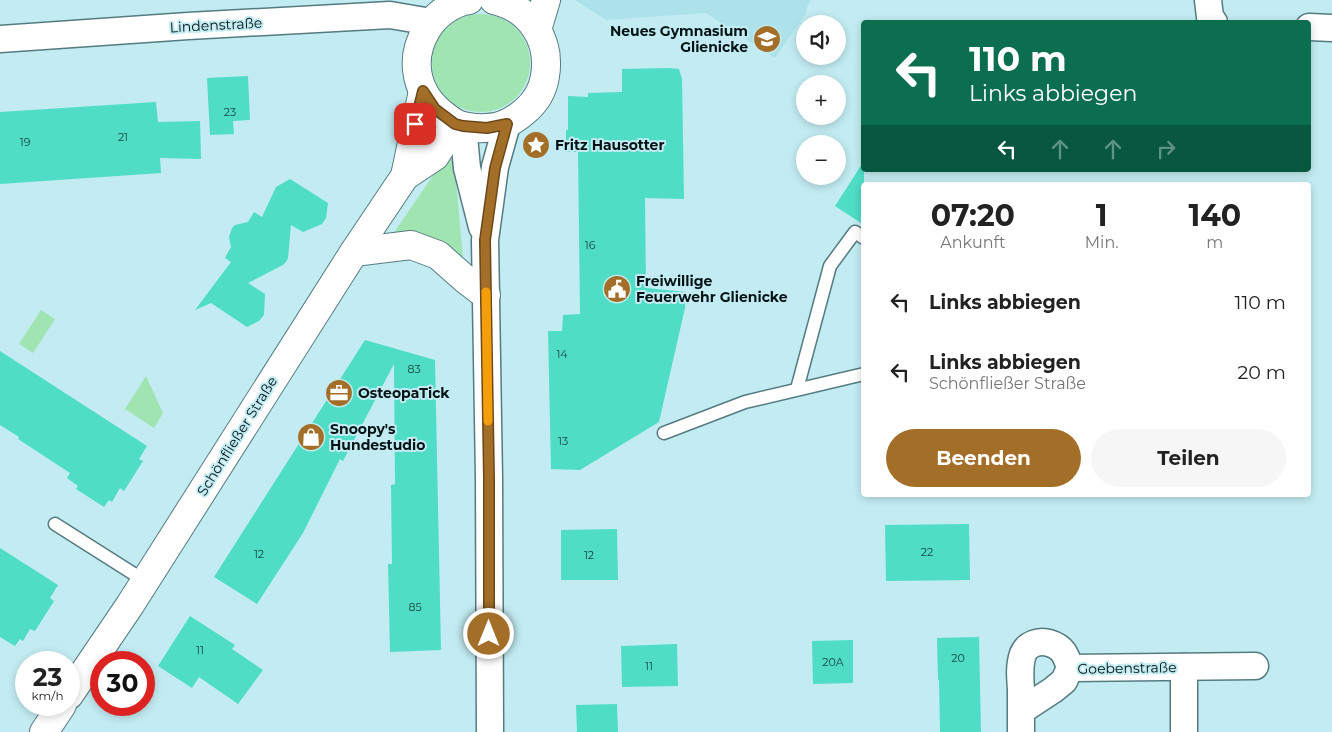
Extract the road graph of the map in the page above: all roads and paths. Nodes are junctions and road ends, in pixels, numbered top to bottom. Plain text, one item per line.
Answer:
1 (469, 0) edge
2 (496, 0) edge
3 (546, 0) edge
4 (1208, 0) edge
5 (1212, 20) edge
6 (431, 22) junction
7 (1311, 27) edge
8 (1332, 28) edge
9 (537, 30) junction
10 (0, 39) edge
11 (423, 91) junction
12 (507, 124) junction
13 (459, 125) junction
14 (405, 176) junction
15 (861, 236) edge
16 (485, 240) junction
17 (354, 252) junction
18 (486, 294) junction
19 (861, 375) edge
20 (797, 389) junction
21 (664, 433) dead end
22 (55, 524) dead end
23 (146, 581) junction
24 (1255, 666) dead end
25 (1184, 667) junction
26 (1070, 668) junction
27 (80, 680) edge
28 (55, 716) edge
29 (1021, 722) edge
30 (44, 732) edge
31 (490, 732) edge
32 (1184, 732) edge

1 - 6 main road
2 - 9 main road
3 - 9 main road
4 - 5 street
6 - 10 street, Lindenstraße
6 - 11 main road
7 - 8 street
9 - 12 main road
11 - 13 main road
11 - 14 main road, Schönfließer Straße
12 - 13 main road
12 - 16 street
13 - 14 main road, Schönfließer Straße
13 - 16 street
14 - 17 main road, Schönfließer Straße
15 - 20 lane
16 - 18 street
17 - 18 main road
17 - 23 main road, Schönfließer Straße
18 - 31 street
19 - 20 lane
20 - 21 lane
22 - 23 lane
23 - 27 main road, Schönfließer Straße
24 - 25 street, Goebenstraße
25 - 26 street, Goebenstraße
25 - 32 street, Goebenstraße
26 - 29 street, Goebenstraße
26 - 29 street, Goebenstraße
28 - 30 main road

